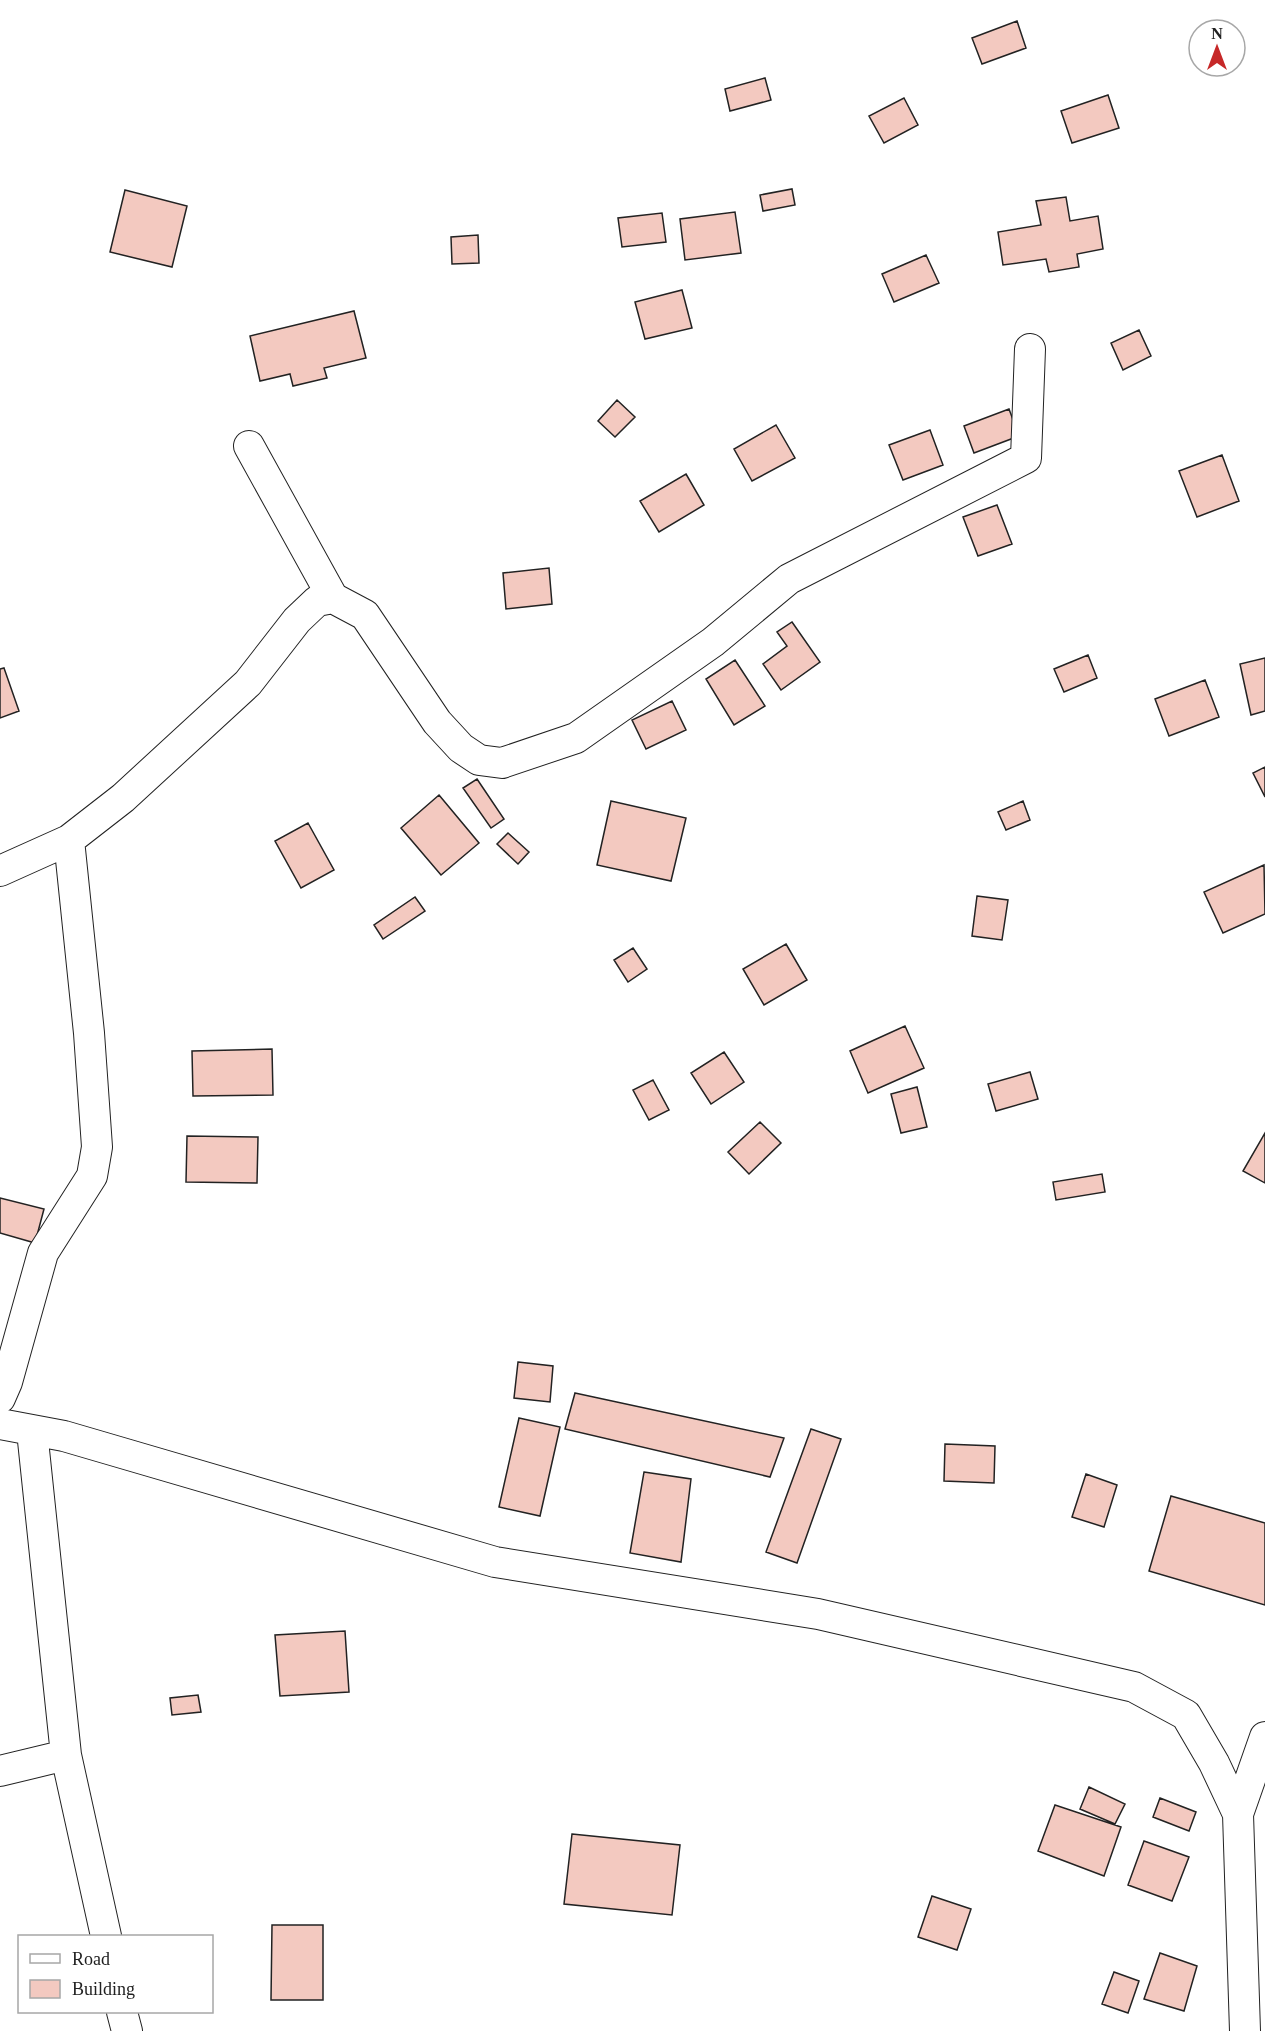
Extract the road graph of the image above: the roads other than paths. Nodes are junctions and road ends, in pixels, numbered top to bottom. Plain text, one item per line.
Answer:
1 (1030, 349) dead end
2 (249, 446) dead end
3 (333, 598) junction
4 (69, 840) junction
5 (0, 871) edge
6 (0, 1398) edge
7 (0, 1424) edge
8 (32, 1431) junction
9 (1265, 1737) edge
10 (66, 1755) junction
11 (0, 1771) edge
12 (1238, 1814) junction
13 (106, 1935) edge
14 (123, 2013) edge
15 (127, 2031) edge
16 (1245, 2031) edge

1 - 3 street
2 - 3 street
3 - 4 street
4 - 5 street
4 - 6 street
7 - 8 street
8 - 10 street
8 - 12 street
9 - 12 street
10 - 11 street
10 - 13 street
12 - 16 street
14 - 15 street

